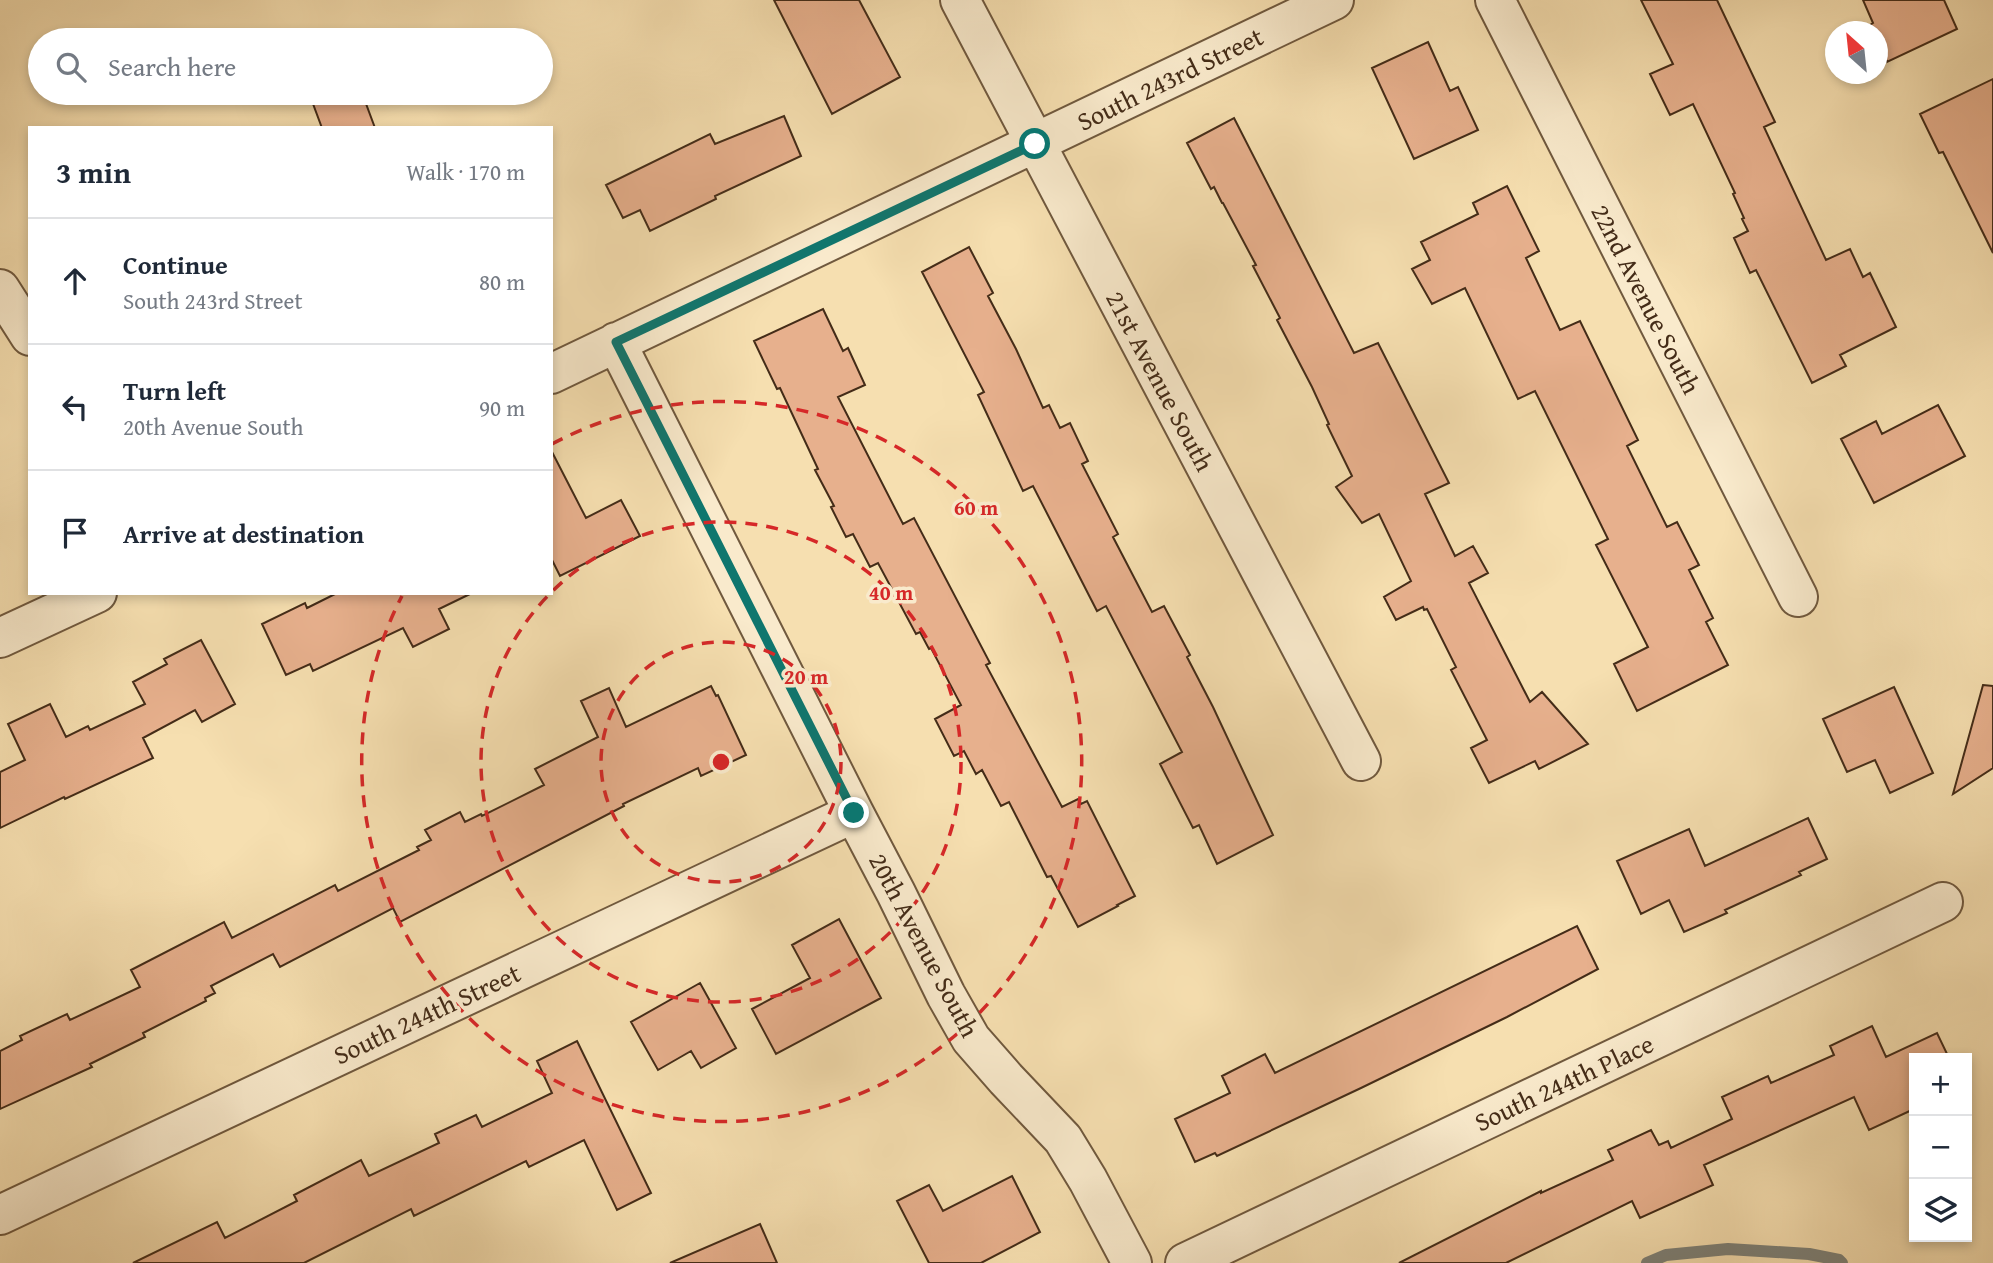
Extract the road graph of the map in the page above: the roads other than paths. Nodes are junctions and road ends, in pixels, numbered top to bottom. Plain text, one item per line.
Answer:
1 (960, 0) edge
2 (1334, 0) edge
3 (1494, 0) edge
4 (1035, 144) junction
5 (0, 289) edge
6 (28, 333) edge
7 (616, 342) junction
8 (553, 373) edge
9 (93, 595) edge
10 (1798, 597) dead end
11 (0, 638) edge
12 (1361, 761) dead end
13 (854, 813) junction
14 (1943, 902) dead end
15 (0, 1215) edge
16 (1132, 1263) edge
17 (1185, 1263) edge

1 - 4 street, 21st Avenue South
2 - 4 street, South 243rd Street
3 - 10 street, 22nd Avenue South
4 - 7 street, South 243rd Street
4 - 12 street, 21st Avenue South
5 - 6 street
7 - 8 street, South 243rd Street
7 - 13 street, 20th Avenue South
9 - 11 street
13 - 15 street, South 244th Street
13 - 16 street, 20th Avenue South
14 - 17 street, South 244th Place

